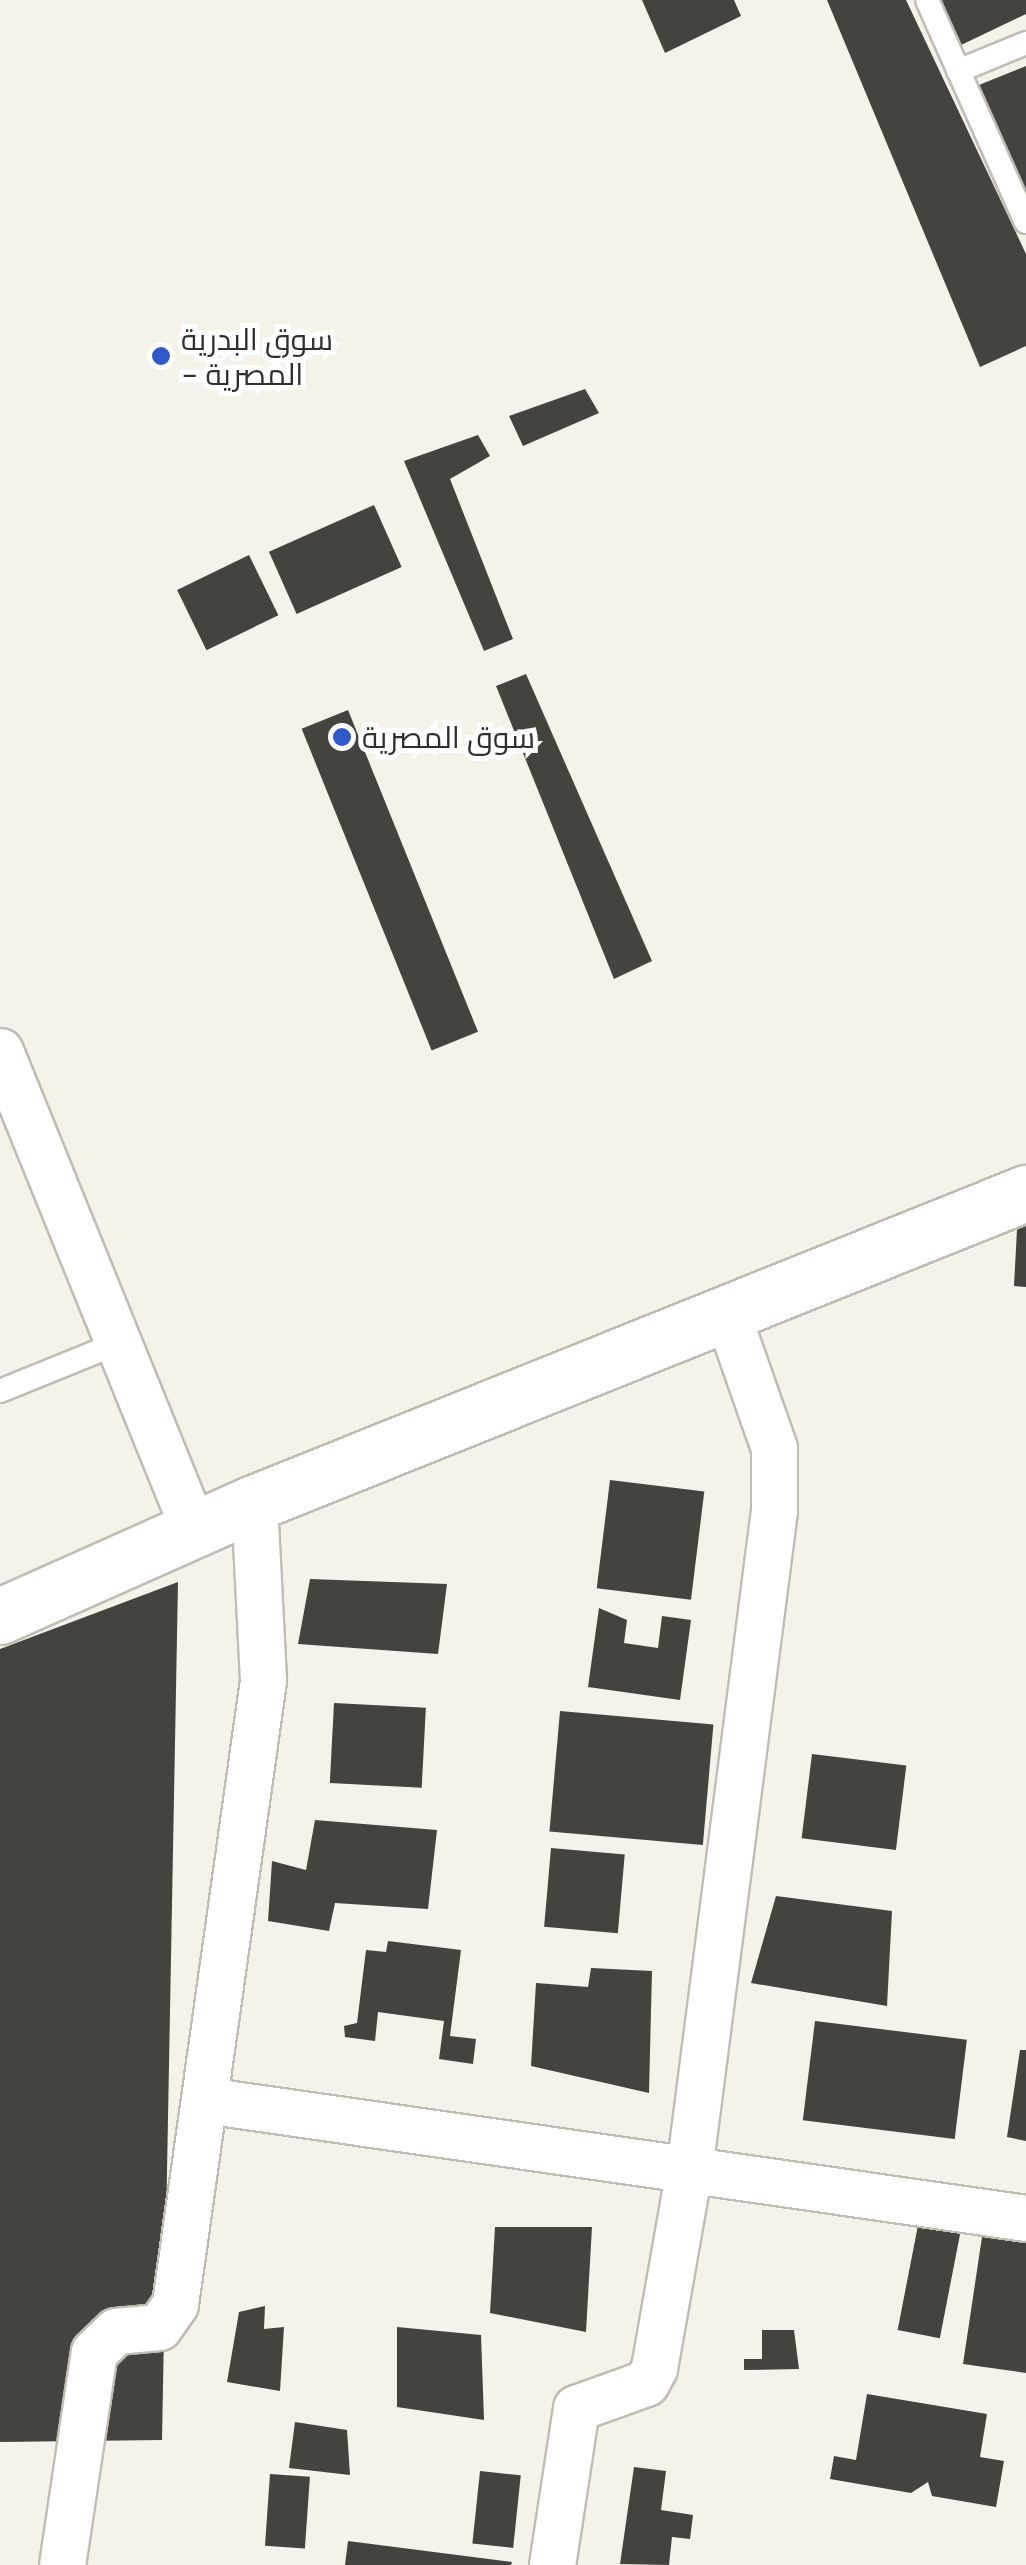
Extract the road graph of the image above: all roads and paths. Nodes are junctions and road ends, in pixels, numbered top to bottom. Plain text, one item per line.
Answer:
1 (927, 0) edge
2 (1026, 43) edge
3 (958, 71) junction
4 (1026, 222) edge
5 (0, 1051) edge
6 (1026, 1192) edge
7 (728, 1316) junction
8 (118, 1343) junction
9 (0, 1391) edge
10 (254, 1503) junction
11 (194, 1530) junction
12 (0, 1616) edge
13 (205, 2100) junction
14 (689, 2170) junction
15 (1026, 2218) edge
16 (62, 2565) edge
17 (552, 2565) edge

1 - 3 lane
2 - 3 lane
3 - 4 lane
5 - 8 street
6 - 7 main road
7 - 10 main road
7 - 14 street
8 - 9 lane
8 - 11 street
10 - 11 main road
10 - 13 street
11 - 12 main road
13 - 14 street
13 - 16 street
14 - 15 street
14 - 17 street

